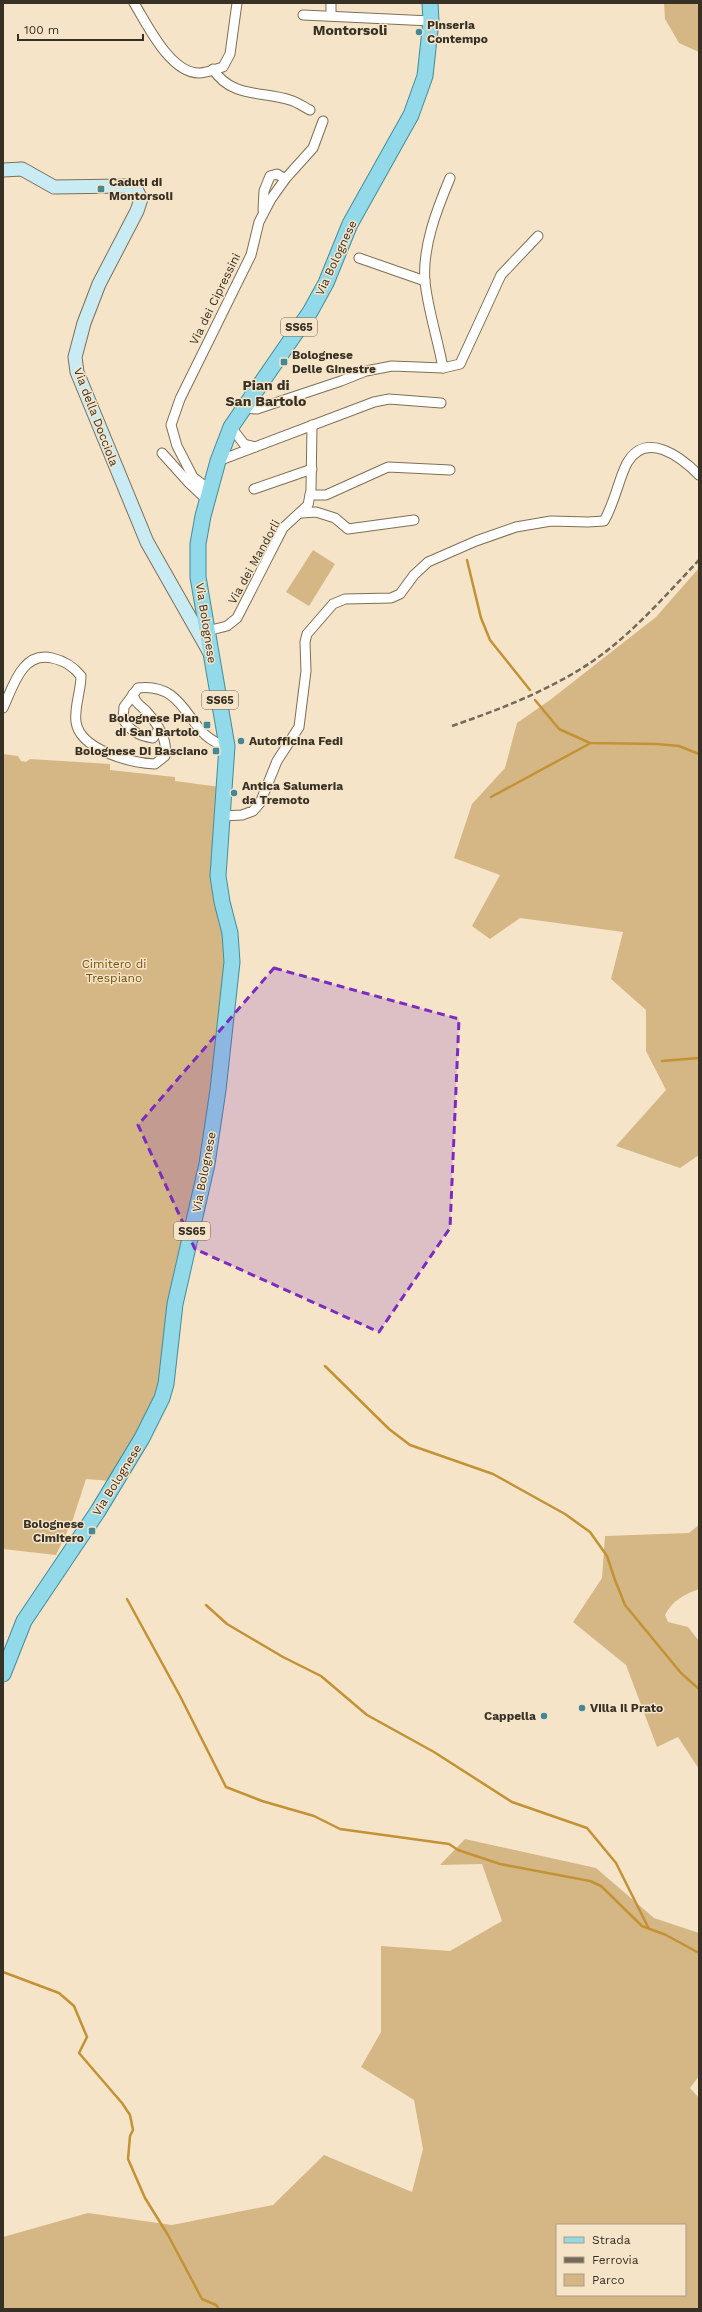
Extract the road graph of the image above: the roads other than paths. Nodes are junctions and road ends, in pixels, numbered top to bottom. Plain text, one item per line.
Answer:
1 (134, 3) edge
2 (237, 3) edge
3 (331, 3) edge
4 (430, 3) edge
5 (303, 15) dead end
6 (331, 15) junction
7 (431, 21) junction
8 (212, 69) junction
9 (310, 110) dead end
10 (323, 121) dead end
11 (3, 170) edge
12 (450, 178) dead end
13 (285, 179) junction
14 (262, 216) junction
15 (538, 236) dead end
16 (359, 258) dead end
17 (425, 281) junction
18 (444, 368) junction
19 (441, 403) dead end
20 (243, 408) junction
21 (312, 425) junction
22 (231, 427) junction
23 (255, 447) junction
24 (162, 452) dead end
25 (218, 461) junction
26 (312, 469) junction
27 (450, 470) dead end
28 (699, 475) edge
29 (254, 488) dead end
30 (209, 495) junction
31 (310, 495) junction
32 (302, 513) junction
33 (414, 520) dead end
34 (207, 631) junction
35 (211, 655) junction
36 (133, 694) junction
37 (3, 708) edge
38 (159, 729) junction
39 (227, 746) junction
40 (223, 816) junction
41 (3, 1674) edge

1 - 8 street
2 - 8 street
3 - 6 street
4 - 7 main road, Via Bolognese / SS65
5 - 6 street
6 - 7 street
7 - 20 main road, Via Bolognese / SS65
8 - 9 street
10 - 13 street, Via dei Cipressini
11 - 35 street, Via della Docciola
12 - 17 street
13 - 14 street, Via dei Cipressini
13 - 14 street
14 - 30 street, Via dei Cipressini
15 - 18 street
16 - 17 street
17 - 18 street
18 - 20 street
19 - 21 street
20 - 22 main road, Via Bolognese / SS65
21 - 23 street
21 - 26 street
22 - 23 street
22 - 25 main road, Via Bolognese / SS65
23 - 25 street
24 - 30 street
25 - 30 main road, Via Bolognese / SS65
26 - 29 street
26 - 31 street
27 - 31 street
28 - 40 street
30 - 34 main road, Via Bolognese / SS65
31 - 32 street
32 - 33 street
32 - 34 street, Via dei Mandorli
34 - 35 main road, Via Bolognese / SS65
35 - 39 main road, Via Bolognese / SS65
36 - 38 street
36 - 38 street
36 - 39 street
37 - 38 street
39 - 40 main road, Via Bolognese / SS65
40 - 41 main road, Via Bolognese / SS65

